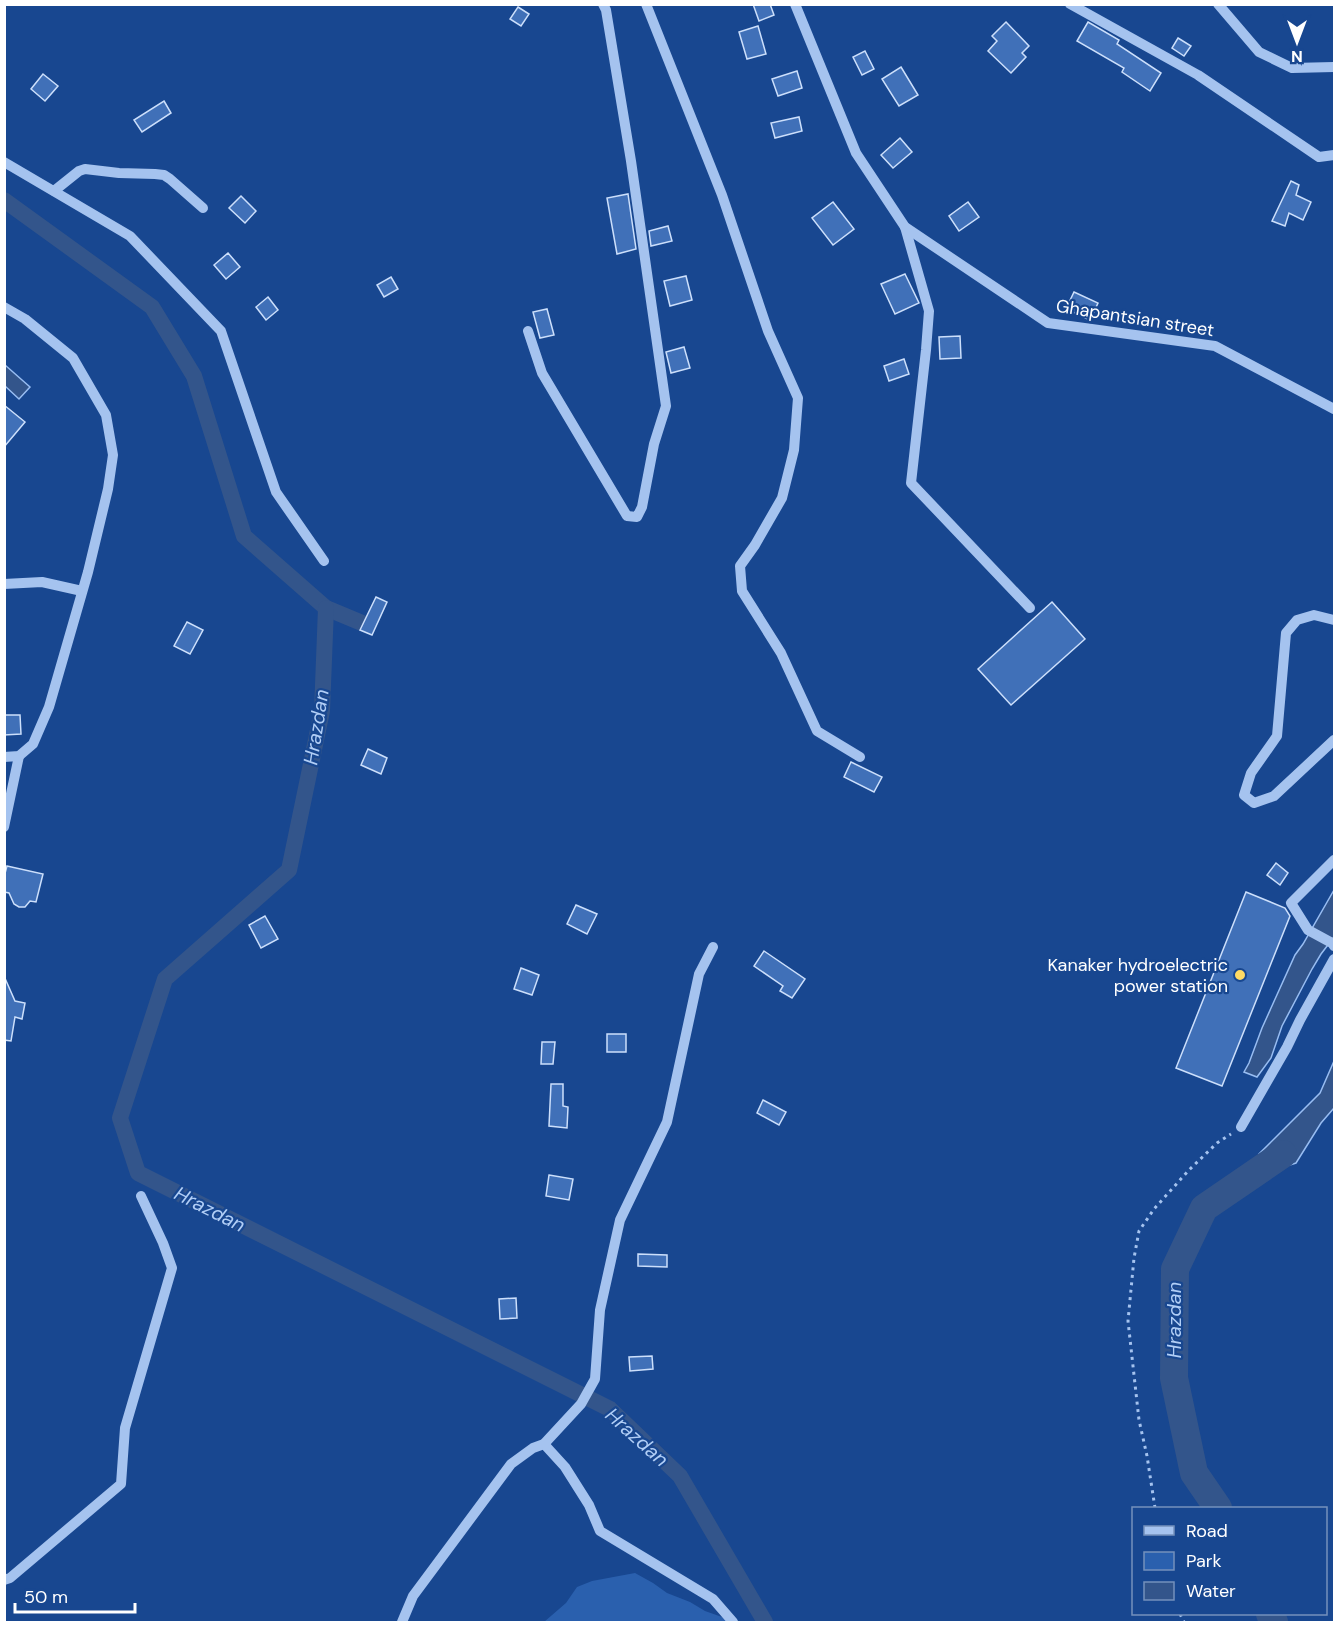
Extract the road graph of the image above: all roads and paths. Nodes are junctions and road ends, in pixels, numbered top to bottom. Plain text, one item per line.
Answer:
1 (603, 4) edge
2 (646, 4) edge
3 (795, 4) edge
4 (1070, 4) edge
5 (1218, 4) edge
6 (1335, 67) edge
7 (1335, 155) edge
8 (4, 162) edge
9 (54, 191) junction
10 (203, 208) dead end
11 (905, 227) junction
12 (4, 307) edge
13 (528, 331) dead end
14 (1335, 409) edge
15 (324, 561) dead end
16 (4, 584) edge
17 (82, 591) junction
18 (1030, 608) dead end
19 (1335, 620) edge
20 (1335, 740) edge
21 (19, 756) junction
22 (4, 757) edge
23 (860, 757) dead end
24 (4, 827) edge
25 (1335, 860) edge
26 (1333, 944) edge
27 (713, 948) dead end
28 (1335, 959) edge
29 (1241, 1127) joint
30 (141, 1196) dead end
31 (544, 1444) junction
32 (1155, 1507) edge
33 (4, 1580) edge
34 (402, 1623) edge
35 (733, 1623) edge

1 - 13 street
2 - 23 street
3 - 11 street, Ghapantsian street
4 - 7 street
5 - 6 street
8 - 9 street
9 - 10 street
9 - 15 street
11 - 14 street, Ghapantsian street
11 - 18 street
12 - 17 street
16 - 17 street
17 - 21 street
19 - 20 street
21 - 22 street
21 - 24 street
25 - 26 street
27 - 31 street
28 - 29 street
29 - 32 path
30 - 33 street
31 - 34 street
31 - 35 street

